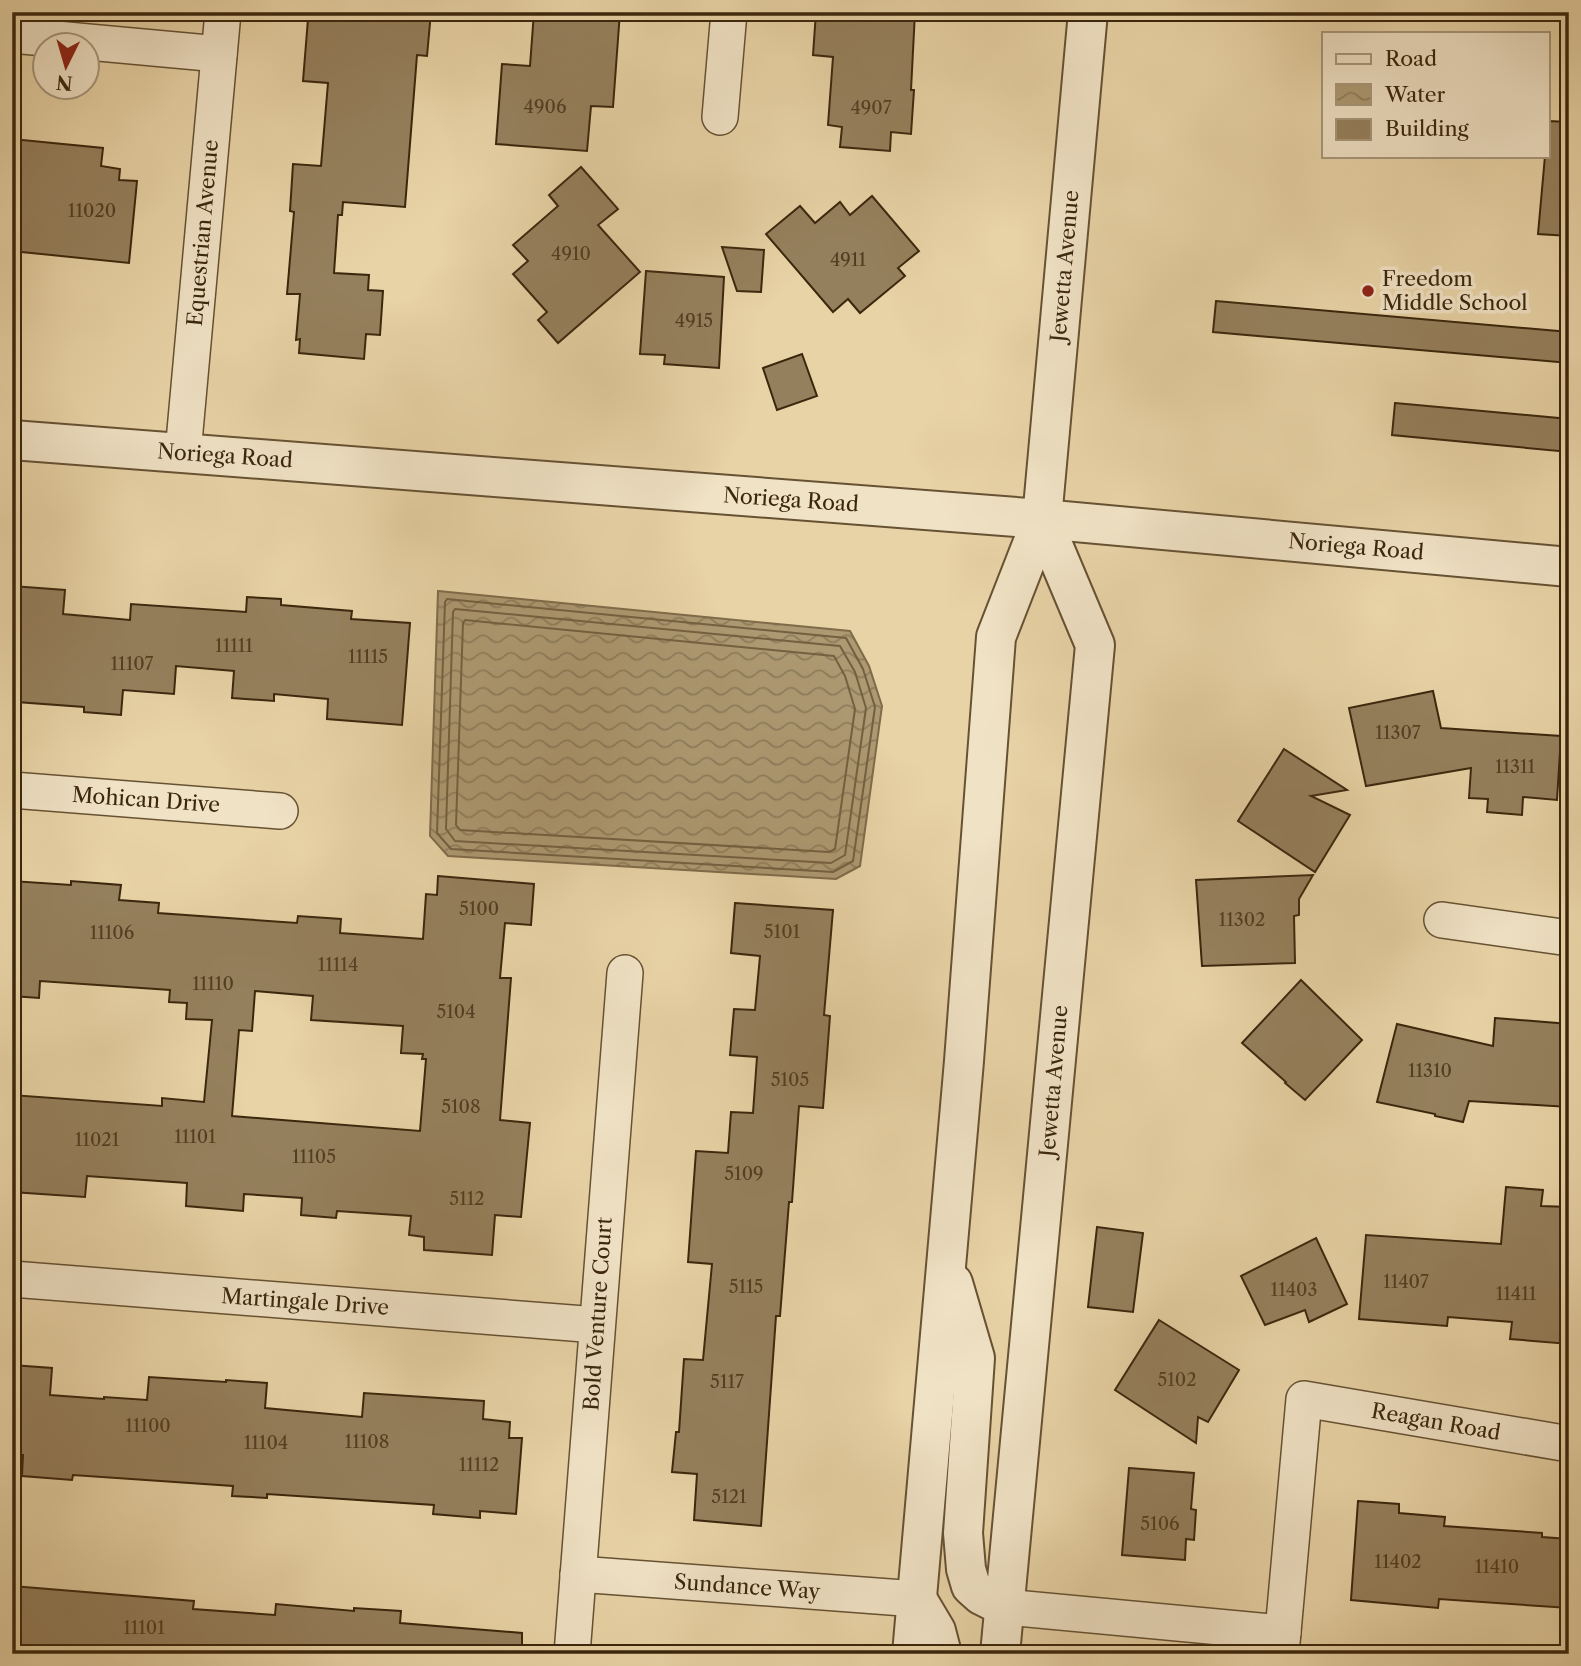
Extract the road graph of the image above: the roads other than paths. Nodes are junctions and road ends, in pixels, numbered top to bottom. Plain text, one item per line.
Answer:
1 (223, 12) edge
2 (729, 12) edge
3 (1088, 12) edge
4 (12, 35) edge
5 (219, 54) junction
6 (720, 117) dead end
7 (12, 440) edge
8 (183, 453) junction
9 (1042, 519) junction
10 (1569, 567) edge
11 (12, 790) edge
12 (280, 811) dead end
13 (1442, 920) dead end
14 (1569, 938) edge
15 (625, 973) dead end
16 (946, 1261) junction
17 (12, 1279) edge
18 (597, 1325) junction
19 (1569, 1444) edge
20 (578, 1574) junction
21 (917, 1599) junction
22 (1005, 1607) junction
23 (1282, 1643) edge
24 (572, 1654) edge
25 (912, 1654) edge
26 (942, 1654) edge
27 (1000, 1654) edge

1 - 5 street, Equestrian Avenue
2 - 6 street
3 - 9 street, Jewetta Avenue
4 - 5 street
5 - 8 street, Equestrian Avenue
7 - 8 street, Noriega Road
8 - 9 street, Noriega Road
9 - 10 street, Noriega Road
9 - 16 street, Jewetta Avenue
9 - 22 street, Jewetta Avenue
11 - 12 street, Mohican Drive
13 - 14 street
15 - 18 street, Bold Venture Court
16 - 21 street, Jewetta Avenue
16 - 22 street
17 - 18 street, Martingale Drive
18 - 20 street, Bold Venture Court
19 - 23 street, Reagan Road
20 - 21 street, Sundance Way
20 - 24 street, Bold Venture Court
21 - 25 street, Jewetta Avenue
21 - 26 street
22 - 23 street
22 - 27 street, Jewetta Avenue

